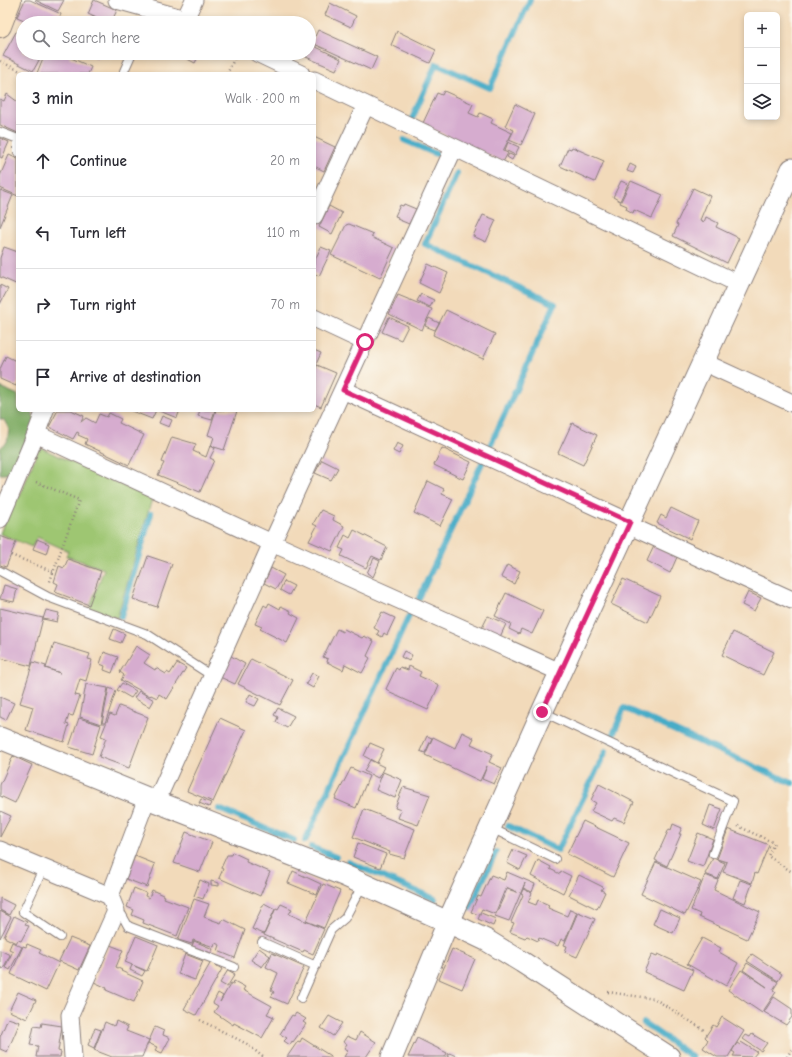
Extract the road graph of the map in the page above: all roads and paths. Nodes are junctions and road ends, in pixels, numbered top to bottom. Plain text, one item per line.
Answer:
1 (10, 0) edge
2 (117, 0) edge
3 (194, 0) edge
4 (149, 16) edge
5 (191, 16) edge
6 (0, 26) edge
7 (129, 60) edge
8 (234, 60) edge
9 (272, 60) edge
10 (0, 61) edge
11 (124, 71) dead end
12 (22, 72) edge
13 (228, 72) edge
14 (297, 72) edge
15 (316, 81) edge
16 (366, 105) junction
17 (0, 132) edge
18 (16, 139) edge
19 (454, 148) junction
20 (792, 170) edge
21 (316, 212) edge
22 (739, 284) junction
23 (316, 319) edge
24 (365, 342) junction
25 (703, 362) junction
26 (343, 390) junction
27 (792, 403) edge
28 (44, 412) edge
29 (36, 434) junction
30 (19, 475) junction
31 (0, 519) edge
32 (629, 523) junction
33 (272, 543) junction
34 (11, 555) dead end
35 (0, 571) edge
36 (54, 572) junction
37 (45, 596) junction
38 (792, 600) edge
39 (560, 672) junction
40 (212, 676) junction
41 (542, 712) junction
42 (0, 738) edge
43 (151, 800) junction
44 (726, 820) junction
45 (490, 828) junction
46 (0, 850) edge
47 (713, 854) dead end
48 (555, 860) dead end
49 (43, 869) junction
50 (792, 872) edge
51 (363, 884) junction
52 (113, 904) junction
53 (448, 922) junction
54 (60, 937) dead end
55 (262, 942) dead end
56 (316, 966) junction
57 (234, 967) dead end
58 (604, 991) dead end
59 (301, 998) dead end
60 (200, 1020) dead end
61 (704, 1030) dead end
62 (792, 1049) edge
63 (73, 1057) edge
64 (263, 1057) edge
65 (392, 1057) edge
66 (669, 1057) edge
67 (787, 1057) edge

1 - 6 main road
2 - 4 street
3 - 5 street
7 - 11 lane
8 - 13 path
9 - 14 street
10 - 12 path
15 - 16 street
16 - 19 street
16 - 21 street
17 - 18 lane
19 - 22 street
19 - 24 street
20 - 22 street
22 - 25 street
23 - 24 street
24 - 26 street
25 - 27 street
25 - 32 street
26 - 32 street
26 - 33 street
28 - 29 street
29 - 30 street
29 - 33 street
30 - 31 street
30 - 36 path
32 - 38 street
32 - 39 street
33 - 39 street
33 - 40 street
34 - 36 path
35 - 37 lane
36 - 37 path
37 - 40 lane
39 - 41 street
40 - 43 street
41 - 44 lane
41 - 45 street
42 - 43 street
43 - 51 street
43 - 52 street
44 - 47 lane
44 - 50 path
45 - 48 lane
45 - 53 street
46 - 49 street
49 - 52 street
49 - 54 lane
51 - 53 street
51 - 56 lane
52 - 57 lane
52 - 63 street
53 - 65 street
53 - 66 street
55 - 56 lane
56 - 59 lane
58 - 61 path
60 - 64 path
62 - 67 path

